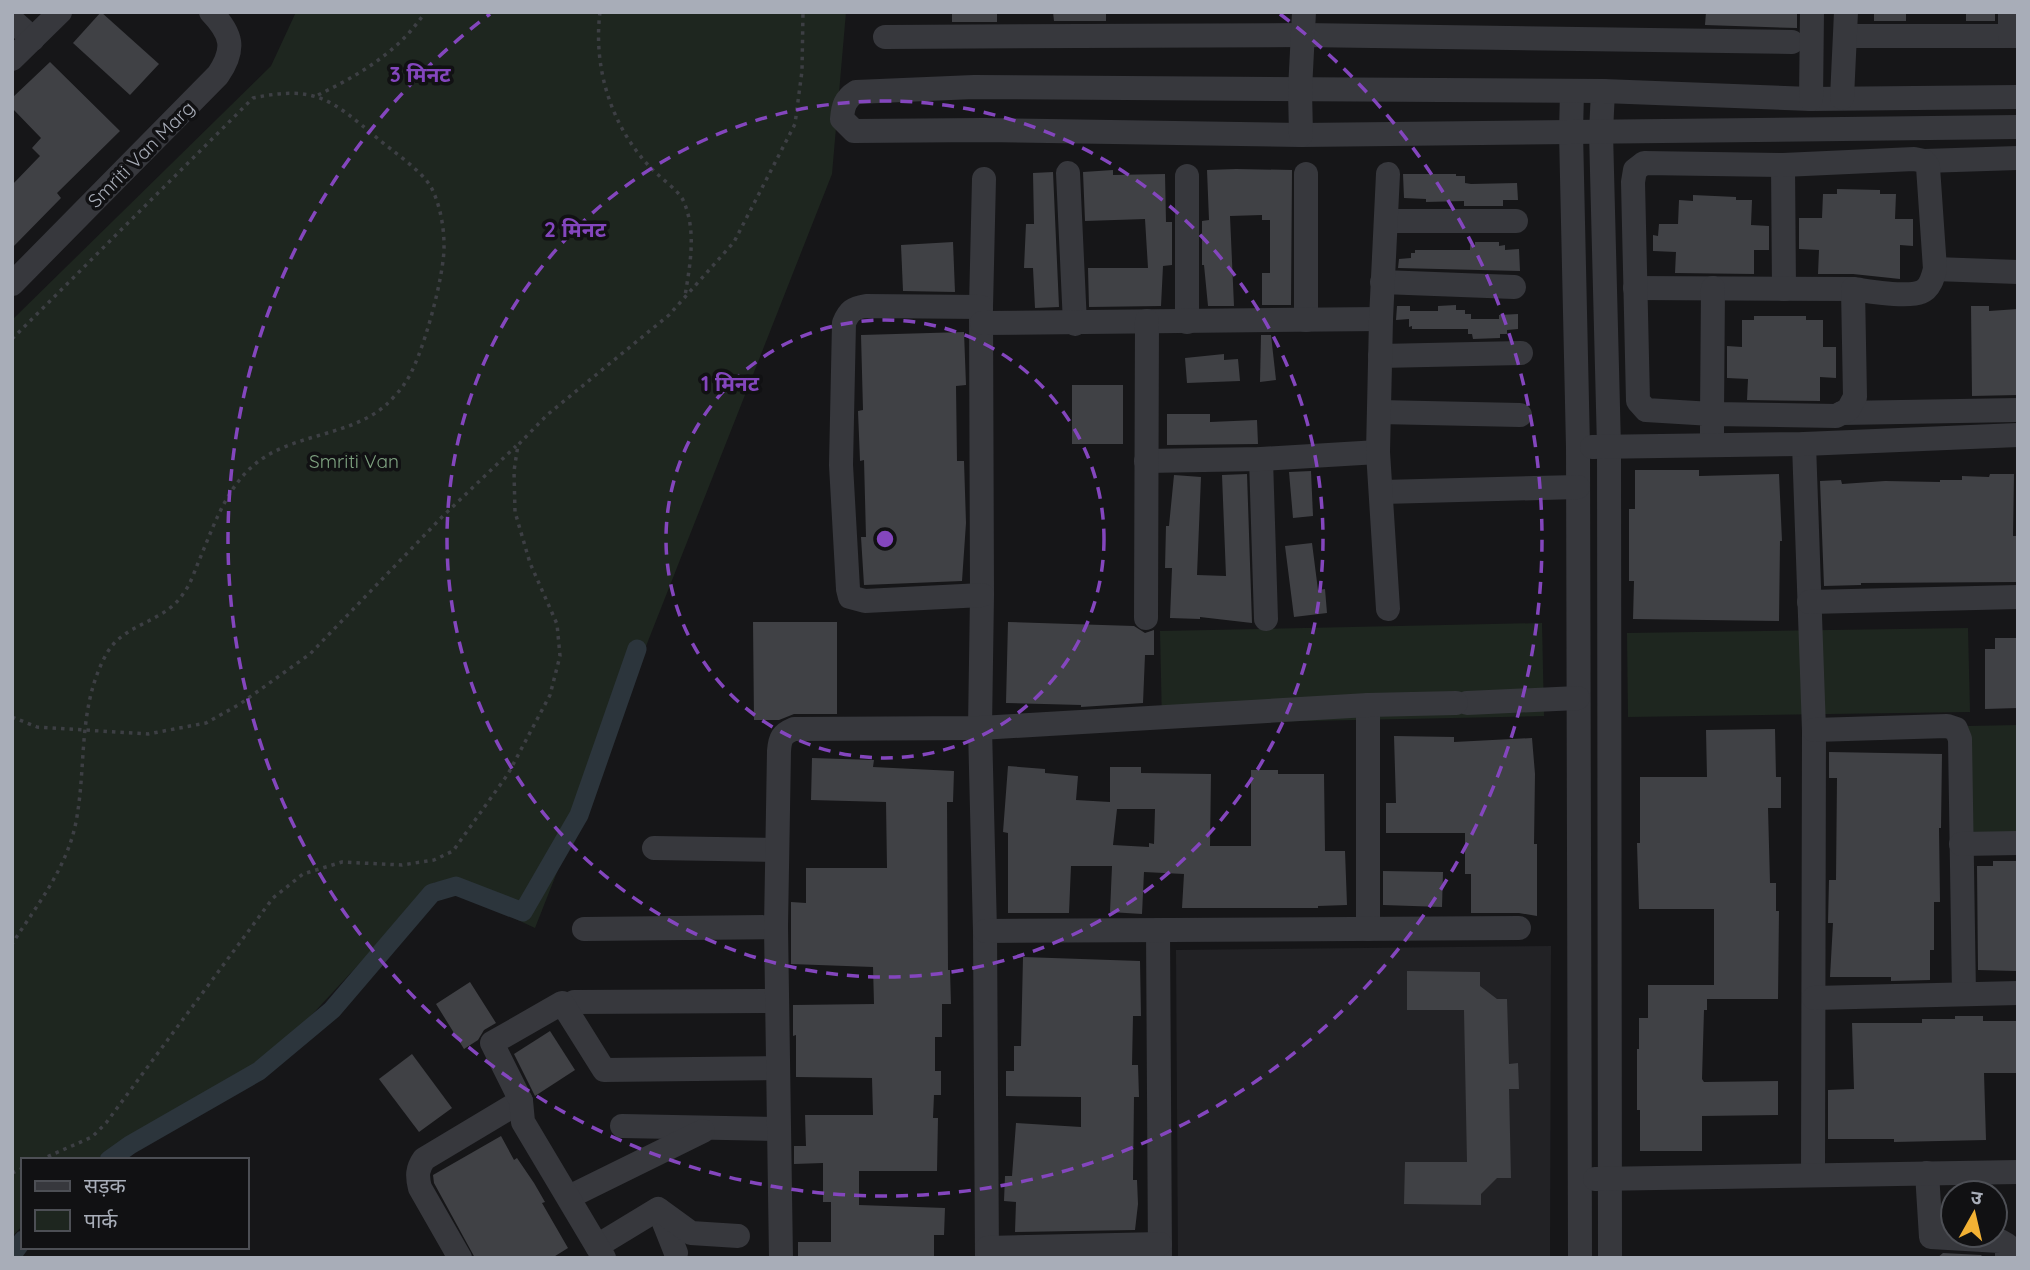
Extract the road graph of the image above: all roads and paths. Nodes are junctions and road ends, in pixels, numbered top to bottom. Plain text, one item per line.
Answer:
1 (60, 12) edge
2 (211, 12) edge
3 (425, 12) edge
4 (600, 12) edge
5 (803, 12) edge
6 (1812, 12) edge
7 (12, 20) edge
8 (1304, 23) edge
9 (1846, 24) edge
10 (2013, 28) edge
11 (885, 37) dead end
12 (33, 39) junction
13 (1792, 42) dead end
14 (12, 60) edge
15 (1300, 90) junction
16 (1603, 91) junction
17 (1572, 92) junction
18 (318, 95) junction
19 (2018, 97) edge
20 (1842, 98) junction
21 (1811, 99) junction
22 (2018, 127) edge
23 (1571, 132) junction
24 (1601, 132) junction
25 (1301, 135) junction
26 (2018, 158) edge
27 (1924, 161) junction
28 (1783, 165) junction
29 (1069, 173) dead end
30 (1306, 174) dead end
31 (1388, 174) dead end
32 (1187, 176) dead end
33 (984, 180) dead end
34 (1386, 221) junction
35 (1516, 221) dead end
36 (1935, 269) junction
37 (2018, 272) edge
38 (1382, 282) junction
39 (12, 284) edge
40 (1514, 286) dead end
41 (1635, 288) junction
42 (1713, 288) junction
43 (1784, 289) junction
44 (1853, 289) junction
45 (684, 299) junction
46 (981, 315) junction
47 (1381, 319) junction
48 (1306, 320) junction
49 (1147, 321) junction
50 (1187, 322) junction
51 (1074, 324) junction
52 (12, 339) edge
53 (1521, 353) dead end
54 (1380, 356) junction
55 (2018, 410) edge
56 (1379, 412) junction
57 (1712, 414) junction
58 (1842, 414) junction
59 (1520, 415) dead end
60 (2018, 435) edge
61 (1804, 444) junction
62 (518, 445) junction
63 (1712, 445) junction
64 (1578, 447) junction
65 (1609, 447) junction
66 (1378, 452) junction
67 (1261, 459) junction
68 (1146, 461) junction
69 (1578, 487) junction
70 (1382, 492) junction
71 (982, 595) junction
72 (2018, 597) edge
73 (1810, 602) junction
74 (1388, 609) dead end
75 (1146, 618) dead end
76 (1266, 620) dead end
77 (1578, 698) junction
78 (1368, 705) junction
79 (12, 717) edge
80 (980, 728) junction
81 (1814, 730) junction
82 (84, 731) junction
83 (2018, 843) edge
84 (1961, 844) junction
85 (654, 848) dead end
86 (777, 850) junction
87 (776, 927) junction
88 (1519, 928) dead end
89 (584, 929) dead end
90 (1368, 929) junction
91 (1158, 930) junction
92 (985, 931) junction
93 (12, 944) edge
94 (2018, 993) edge
95 (1964, 994) junction
96 (1814, 998) junction
97 (777, 1001) junction
98 (574, 1002) dead end
99 (778, 1068) junction
100 (521, 1101) junction
101 (622, 1126) dead end
102 (709, 1128) junction
103 (779, 1129) junction
104 (45, 1158) edge
105 (2018, 1172) edge
106 (1927, 1173) junction
107 (1814, 1175) junction
108 (1610, 1178) junction
109 (1579, 1179) junction
110 (569, 1197) junction
111 (658, 1209) junction
112 (737, 1236) dead end
113 (1160, 1251) edge
114 (601, 1252) edge
115 (676, 1253) dead end
116 (987, 1253) edge
117 (460, 1258) edge
118 (781, 1258) edge
119 (1580, 1258) edge
120 (1610, 1258) edge
121 (2007, 1258) edge

1 - 12 street
2 - 39 street, Smriti Van Marg
3 - 18 path
4 - 45 path
5 - 45 path
6 - 21 street
7 - 12 street
8 - 11 street
8 - 13 street
8 - 15 street
9 - 10 street
9 - 20 street
12 - 14 street
15 - 17 street
15 - 25 street
15 - 25 street
16 - 17 street
16 - 21 street
16 - 24 street
17 - 23 street
18 - 52 path
18 - 82 path
19 - 20 street
20 - 21 street
22 - 24 street
23 - 24 street
23 - 25 street
23 - 64 street
24 - 65 street
26 - 27 street
27 - 28 street
27 - 36 street
28 - 41 street
28 - 43 street
29 - 51 street
30 - 48 street
31 - 34 street
32 - 50 street
33 - 46 street
34 - 35 street
34 - 38 street
36 - 37 street
36 - 44 street
38 - 40 street
38 - 47 street
41 - 42 street
41 - 57 street
42 - 43 street
42 - 57 street
43 - 44 street
44 - 58 street
45 - 62 path
46 - 51 street
46 - 71 street
46 - 71 street
47 - 48 street
47 - 54 street
48 - 50 street
49 - 50 street
49 - 51 street
49 - 68 street
53 - 54 street
54 - 56 street
55 - 58 street
56 - 59 street
56 - 66 street
57 - 58 street
57 - 63 street
60 - 61 street
61 - 63 street
61 - 73 street
62 - 82 path
62 - 104 path
63 - 65 street
64 - 65 street
64 - 69 street
65 - 108 street
66 - 67 street
66 - 70 street
67 - 68 street
67 - 76 street
68 - 75 street
69 - 70 street
69 - 77 street
70 - 74 street
71 - 80 street
72 - 73 street
73 - 81 street
77 - 78 street
77 - 109 street
78 - 80 street
78 - 90 street
79 - 82 path
80 - 86 street
80 - 92 street
81 - 84 street
81 - 96 street
82 - 93 path
83 - 84 street
84 - 95 street
85 - 86 street
86 - 87 street
87 - 89 street
87 - 97 street
88 - 90 street
90 - 91 street
91 - 92 street
91 - 113 street
92 - 116 street
94 - 95 street
95 - 96 street
96 - 107 street
97 - 98 street
97 - 99 street
99 - 100 street
99 - 103 street
100 - 110 street
100 - 117 street
101 - 102 street
102 - 103 street
102 - 110 street
103 - 118 street
105 - 106 street
106 - 107 street
106 - 121 street
107 - 108 street
108 - 109 street
108 - 120 street
109 - 119 street
110 - 114 street
111 - 112 street
111 - 114 street
111 - 115 street
113 - 116 street

